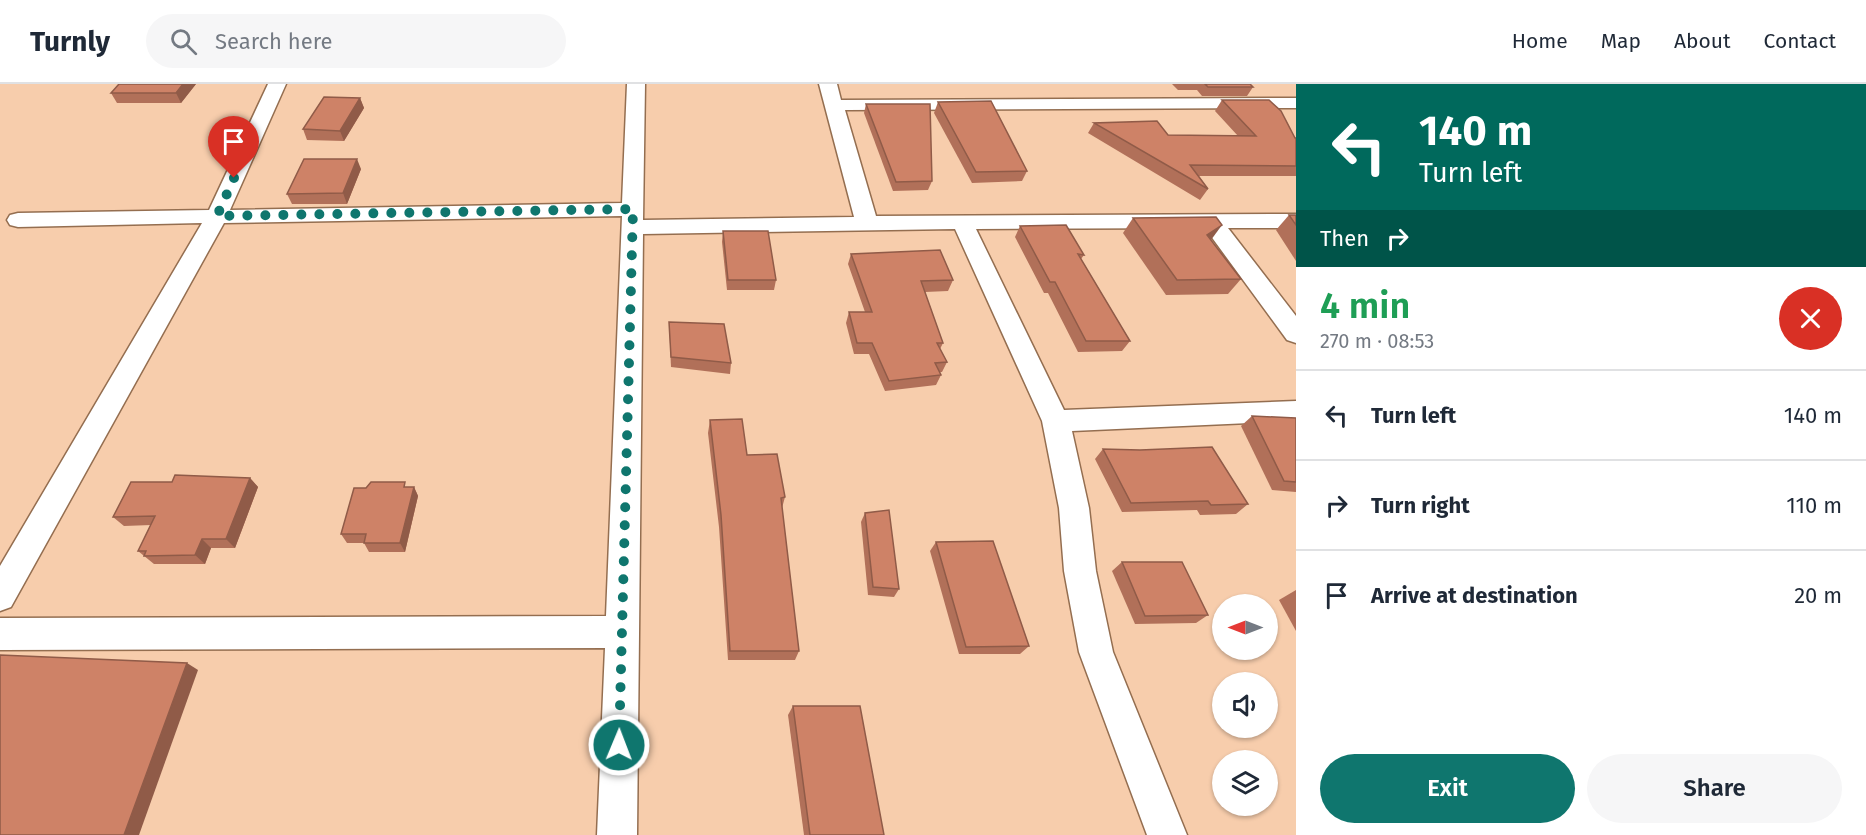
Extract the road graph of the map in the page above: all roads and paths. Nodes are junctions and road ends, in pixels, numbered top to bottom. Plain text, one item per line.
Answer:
1 (277, 84) edge
2 (636, 84) edge
3 (828, 84) edge
4 (1043, 84) edge
5 (1296, 103) edge
6 (1057, 104) junction
7 (834, 105) junction
8 (217, 216) junction
9 (633, 218) junction
10 (18, 220) dead end
11 (1211, 221) junction
12 (1296, 221) edge
13 (962, 222) junction
14 (867, 223) junction
15 (1296, 334) edge
16 (1296, 411) edge
17 (1056, 421) junction
18 (0, 596) edge
19 (622, 632) junction
20 (0, 634) edge
21 (617, 835) edge
22 (1167, 835) edge

1 - 8 street
2 - 9 street
3 - 7 street
4 - 6 street
5 - 6 street
6 - 7 street
7 - 14 street
8 - 9 street
8 - 10 street
8 - 18 street
9 - 14 street
9 - 19 street
11 - 12 street
11 - 13 street
11 - 15 street
13 - 14 street
13 - 17 street
16 - 17 street
17 - 22 street
19 - 20 street
19 - 21 street

